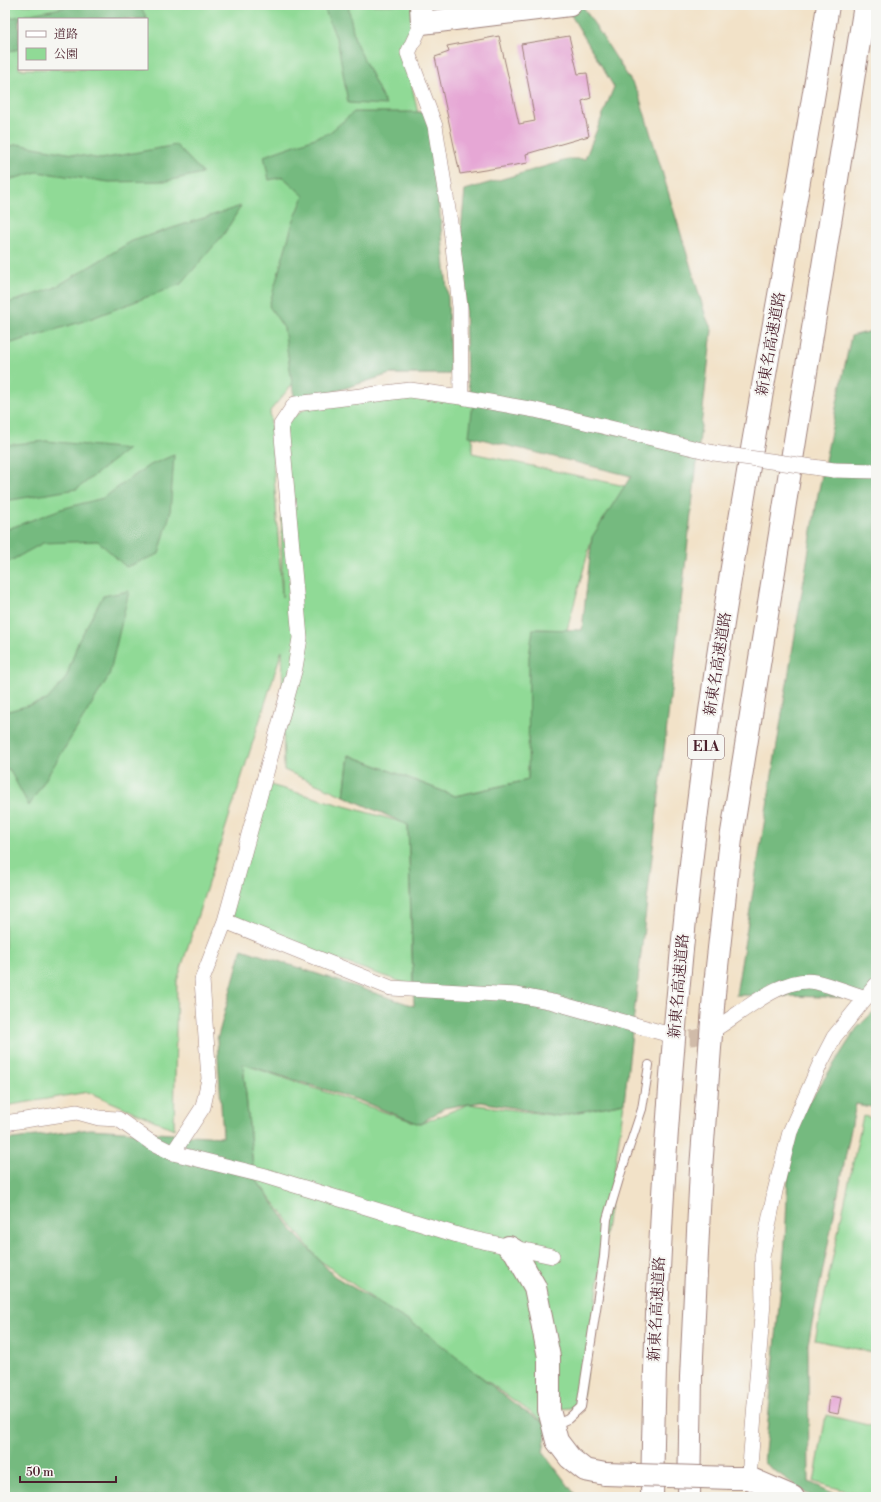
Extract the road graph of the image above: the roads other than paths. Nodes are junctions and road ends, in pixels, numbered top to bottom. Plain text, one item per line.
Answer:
1 (570, 5) edge
2 (828, 5) edge
3 (865, 5) edge
4 (422, 14) edge
5 (461, 397) junction
6 (876, 471) edge
7 (225, 922) junction
8 (876, 985) edge
9 (866, 998) junction
10 (718, 1027) tunnel mouth
11 (667, 1034) tunnel mouth
12 (649, 1065) dead end
13 (5, 1123) edge
14 (174, 1153) junction
15 (509, 1247) junction
16 (552, 1256) dead end
17 (552, 1426) junction
18 (740, 1478) junction
19 (652, 1497) edge
20 (689, 1497) edge
21 (793, 1497) edge

1 - 4 main road
2 - 19 main road, 新東名高速道路 / E1A
3 - 20 main road, E1A
4 - 5 street
5 - 6 street, bridge
5 - 7 street
7 - 11 street
7 - 14 street
8 - 9 street
9 - 10 street
9 - 18 street
12 - 17 lane
13 - 14 street
14 - 15 street
15 - 16 street
15 - 17 main road
17 - 18 main road, bridge
18 - 21 main road

